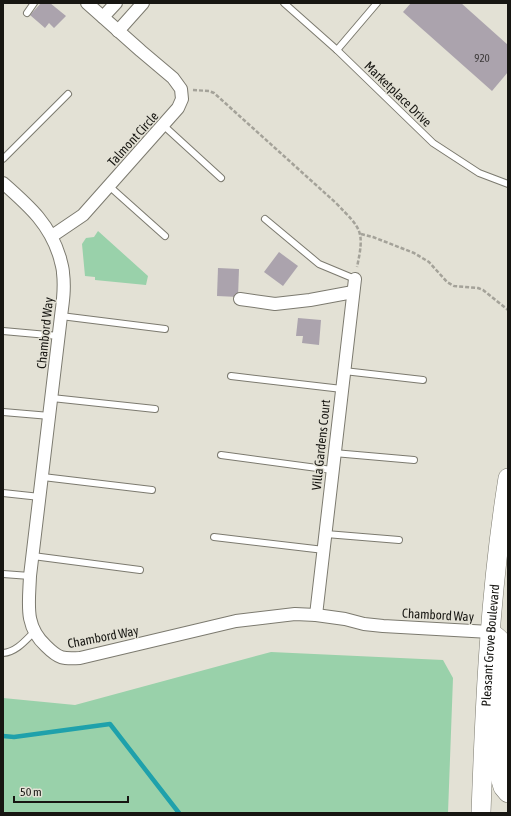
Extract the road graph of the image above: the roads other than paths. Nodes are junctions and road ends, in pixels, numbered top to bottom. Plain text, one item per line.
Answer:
1 (34, 3) edge
2 (87, 3) edge
3 (116, 3) edge
4 (143, 3) edge
5 (284, 3) edge
6 (377, 3) edge
7 (27, 13) dead end
8 (103, 17) junction
9 (118, 30) junction
10 (337, 50) junction
11 (68, 94) dead end
12 (163, 125) junction
13 (3, 159) edge
14 (221, 178) dead end
15 (3, 183) edge
16 (508, 184) edge
17 (109, 186) junction
18 (265, 219) dead end
19 (52, 236) junction
20 (165, 236) dead end
21 (355, 278) joint
22 (353, 292) junction
23 (240, 299) dead end
24 (61, 316) junction
25 (164, 329) dead end
26 (3, 331) edge
27 (59, 336) junction
28 (344, 371) junction
29 (231, 376) dead end
30 (423, 380) dead end
31 (342, 389) junction
32 (52, 398) junction
33 (155, 409) dead end
34 (3, 412) edge
35 (50, 416) junction
36 (334, 453) junction
37 (221, 455) dead end
38 (414, 460) dead end
39 (332, 470) junction
40 (42, 477) junction
41 (508, 478) edge
42 (152, 490) dead end
43 (3, 493) edge
44 (40, 497) junction
45 (326, 534) junction
46 (214, 537) dead end
47 (399, 540) dead end
48 (324, 550) junction
49 (33, 556) junction
50 (140, 570) dead end
51 (3, 574) edge
52 (30, 576) junction
53 (316, 615) junction
54 (34, 632) junction
55 (490, 632) junction
56 (3, 653) edge
57 (508, 793) edge
58 (480, 813) edge

1 - 7 lane
2 - 8 street
3 - 8 street
4 - 9 street
5 - 10 lane, Marketplace Drive
6 - 10 lane
8 - 9 street
9 - 12 street, Talmont Circle
10 - 16 lane, Marketplace Drive
11 - 13 lane
12 - 14 lane
12 - 17 street, Talmont Circle
15 - 19 street
17 - 19 street, Talmont Circle
17 - 20 lane
18 - 21 lane
19 - 24 street, Chambord Way
21 - 22 street, Villa Gardens Court
22 - 23 street
22 - 28 street, Villa Gardens Court
24 - 25 lane
24 - 27 street, Chambord Way
26 - 27 lane
27 - 32 street, Chambord Way
28 - 30 lane
28 - 31 street, Villa Gardens Court
29 - 31 lane
31 - 36 street, Villa Gardens Court
32 - 33 lane
32 - 35 street, Chambord Way
34 - 35 lane
35 - 40 street, Chambord Way
36 - 38 lane
36 - 39 street, Villa Gardens Court
37 - 39 lane
39 - 45 street, Villa Gardens Court
40 - 42 lane
40 - 44 street, Chambord Way
41 - 55 main road, Pleasant Grove Boulevard
43 - 44 lane
44 - 49 street, Chambord Way
45 - 47 lane
45 - 48 street, Villa Gardens Court
46 - 48 lane
48 - 53 street, Villa Gardens Court
49 - 50 lane
49 - 52 street, Chambord Way
51 - 52 lane
52 - 54 street, Chambord Way
53 - 54 street, Chambord Way
53 - 55 street, Chambord Way
54 - 56 lane
55 - 57 main road
55 - 58 main road, Pleasant Grove Boulevard

